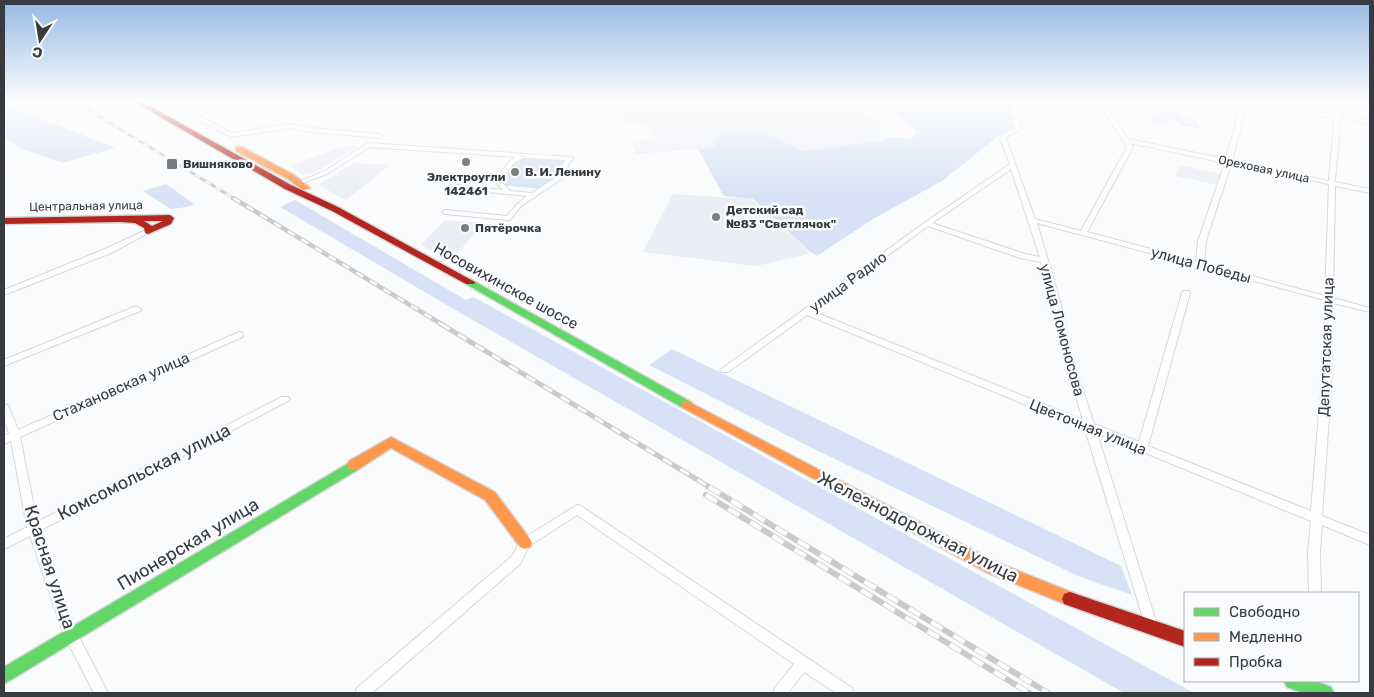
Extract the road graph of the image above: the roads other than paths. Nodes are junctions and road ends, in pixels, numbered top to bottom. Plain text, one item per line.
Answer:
1 (195, 133) edge
2 (205, 133) edge
3 (226, 133) edge
4 (247, 133) edge
5 (341, 133) edge
6 (1010, 133) edge
7 (1122, 133) edge
8 (1236, 133) edge
9 (1337, 133) edge
10 (380, 136) dead end
11 (1128, 141) junction
12 (524, 156) junction
13 (1228, 161) junction
14 (1013, 165) junction
15 (1332, 183) junction
16 (293, 185) junction
17 (457, 187) dead end
18 (1370, 191) edge
19 (508, 192) junction
20 (532, 195) junction
21 (520, 204) junction
22 (445, 212) dead end
23 (120, 219) junction
24 (1032, 220) junction
25 (4, 221) edge
26 (927, 224) junction
27 (148, 231) junction
28 (1083, 233) junction
29 (1044, 260) junction
30 (1200, 264) junction
31 (4, 293) edge
32 (1186, 293) dead end
33 (1328, 299) junction
34 (138, 309) dead end
35 (1370, 310) edge
36 (807, 312) junction
37 (239, 335) dead end
38 (4, 363) edge
39 (725, 370) dead end
40 (661, 391) joint
41 (285, 399) dead end
42 (4, 407) edge
43 (1090, 428) junction
44 (16, 435) junction
45 (4, 440) edge
46 (1142, 449) junction
47 (1317, 518) junction
48 (33, 529) junction
49 (1370, 540) edge
50 (525, 543) junction
51 (4, 544) edge
52 (1315, 592) edge
53 (1152, 629) junction
54 (71, 635) junction
55 (1184, 639) edge
56 (803, 663) junction
57 (4, 676) edge
58 (1296, 682) edge
59 (101, 693) edge
60 (362, 693) edge
61 (780, 693) edge
62 (847, 693) edge
63 (1325, 693) edge

1 - 16 main road, Носовихинское шоссе
2 - 16 main road, Носовихинское шоссе
3 - 4 street
5 - 10 street
6 - 14 street, улица Ломоносова
7 - 11 street
8 - 13 street
9 - 15 street, Депутатская улица
11 - 13 street, Ореховая улица
11 - 28 street
12 - 16 street
12 - 19 street
12 - 20 street
13 - 15 street, Ореховая улица
13 - 30 street
14 - 24 street, улица Ломоносова
14 - 26 street, улица Радио
15 - 18 street, Ореховая улица
15 - 33 street, Депутатская улица
16 - 40 main road, Носовихинское шоссе
17 - 19 street
19 - 20 street
19 - 21 street
20 - 21 street
21 - 22 street
23 - 25 main road, Центральная улица
23 - 27 main road
23 - 27 main road, Центральная улица
24 - 28 street, улица Победы
24 - 29 street, улица Ломоносова
26 - 29 street
26 - 36 street, улица Радио
27 - 31 street, Центральная улица
28 - 30 street, улица Победы
29 - 43 street, улица Ломоносова
30 - 33 street, улица Победы
32 - 46 street
33 - 35 street, улица Победы
33 - 47 street, Депутатская улица
34 - 38 street
36 - 39 street, улица Радио
36 - 43 street, Цветочная улица
37 - 44 street, Стахановская улица
40 - 53 main road, Железнодорожная улица
41 - 48 street, Комсомольская улица
42 - 44 street, Красная улица
43 - 46 street, Цветочная улица
43 - 53 street, улица Ломоносова
44 - 45 street, Стахановская улица
44 - 48 street, Красная улица
46 - 47 street, Цветочная улица
47 - 49 street, Цветочная улица
47 - 52 street, Депутатская улица
48 - 51 street, Комсомольская улица
48 - 54 street, Красная улица
50 - 54 main road, Пионерская улица
50 - 56 street
50 - 60 street
53 - 55 main road, Железнодорожная улица
54 - 57 main road, Пионерская улица
54 - 59 street, Красная улица
56 - 61 street
56 - 62 street
58 - 63 main road

